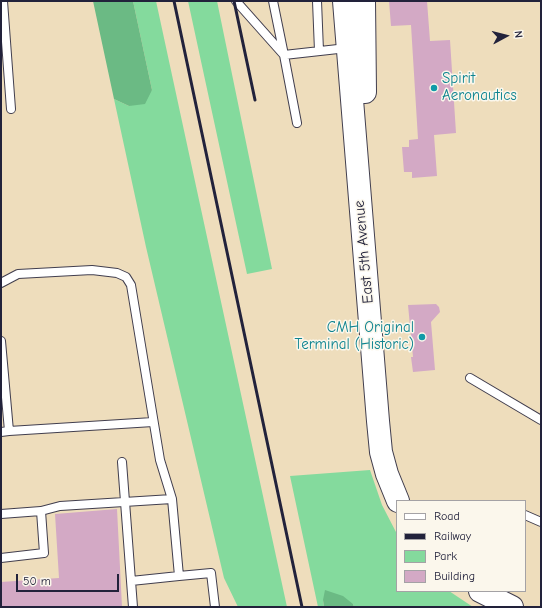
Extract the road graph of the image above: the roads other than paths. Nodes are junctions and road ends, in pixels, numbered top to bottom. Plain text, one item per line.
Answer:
1 (3, 1) edge
2 (236, 1) edge
3 (273, 1) edge
4 (317, 1) edge
5 (344, 1) edge
6 (364, 1) edge
7 (348, 48) junction
8 (319, 51) junction
9 (284, 55) junction
10 (11, 108) dead end
11 (297, 123) dead end
12 (359, 191) junction
13 (1, 283) edge
14 (1, 341) edge
15 (470, 378) dead end
16 (541, 420) edge
17 (153, 422) junction
18 (5, 431) edge
19 (122, 462) dead end
20 (172, 499) junction
21 (398, 500) edge
22 (125, 502) junction
23 (41, 511) junction
24 (1, 514) edge
25 (526, 515) edge
26 (541, 522) edge
27 (1, 558) edge
28 (179, 576) junction
29 (131, 581) junction
30 (482, 592) edge
31 (133, 607) edge
32 (215, 607) edge
33 (512, 607) edge

1 - 10 lane
2 - 9 lane
3 - 9 lane
4 - 8 lane
5 - 7 main road, East 5th Avenue
6 - 12 main road, East 5th Avenue
7 - 8 lane
7 - 12 main road, East 5th Avenue
8 - 9 lane
9 - 11 lane
12 - 21 main road, East 5th Avenue
13 - 17 lane
14 - 18 lane
15 - 16 lane
17 - 18 lane
17 - 20 lane
19 - 22 lane
20 - 22 lane
20 - 28 lane
22 - 23 lane
22 - 29 lane
23 - 24 lane
23 - 27 lane
25 - 26 lane
28 - 29 lane
28 - 32 lane
29 - 31 lane
30 - 33 main road

